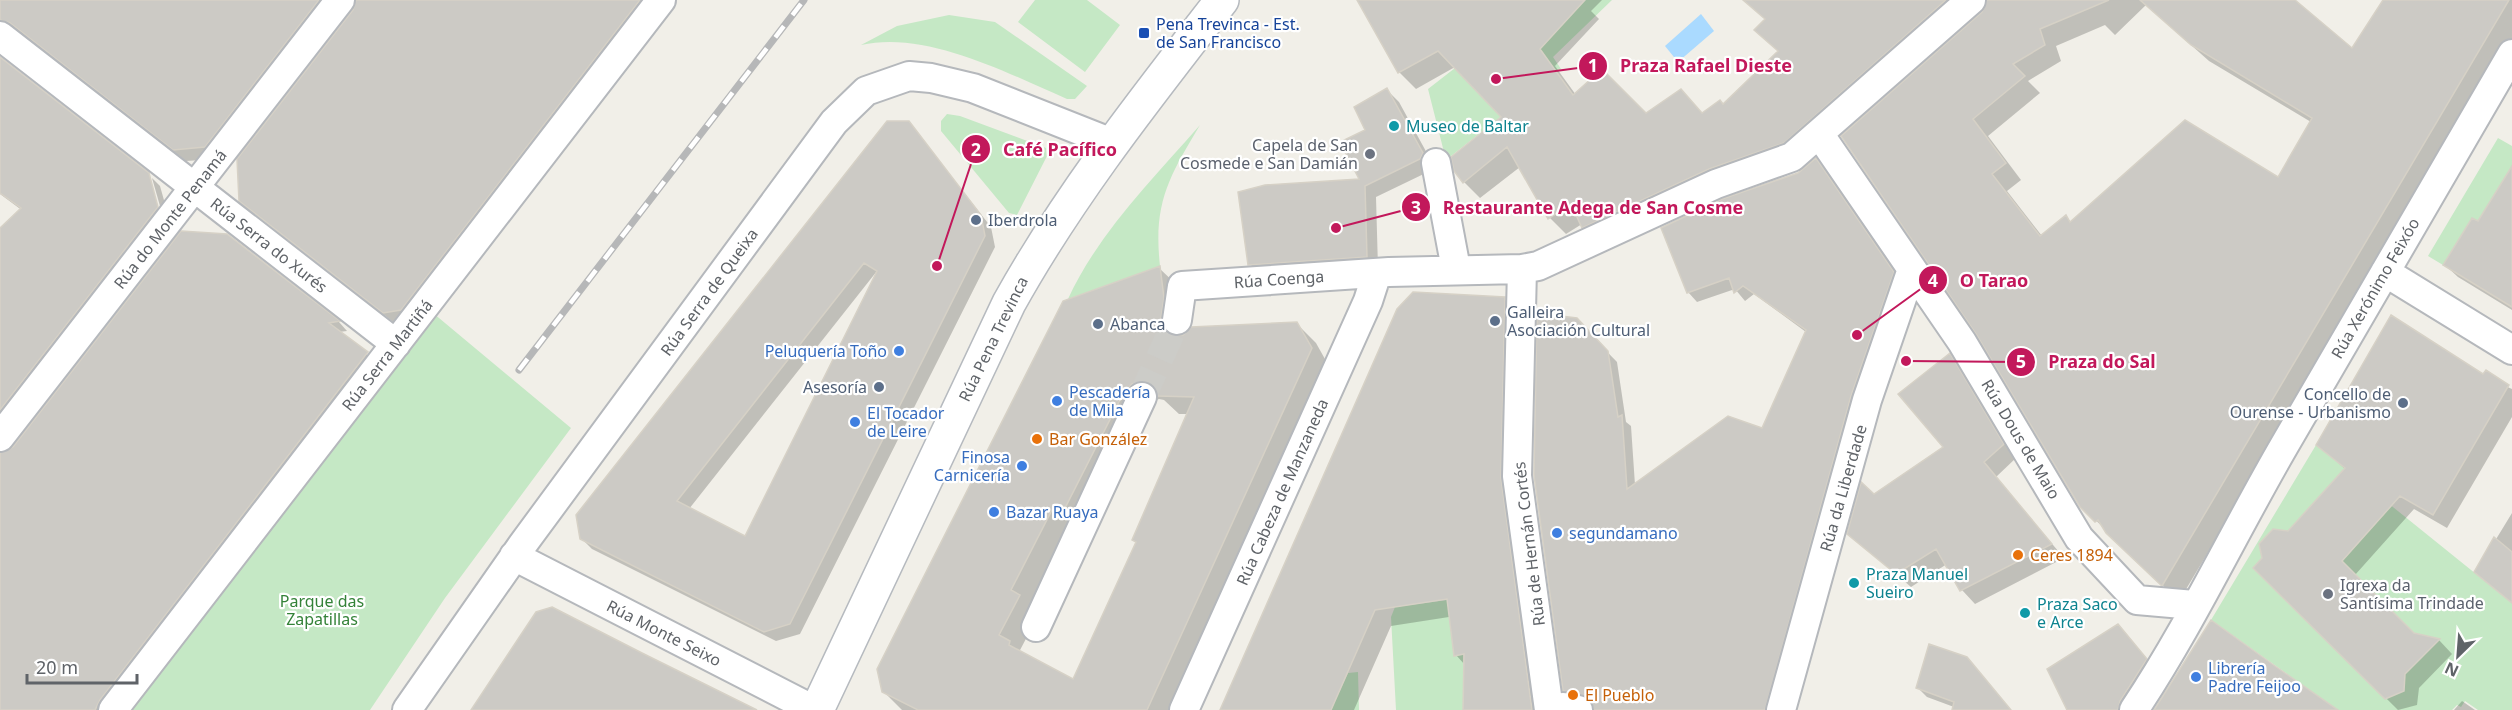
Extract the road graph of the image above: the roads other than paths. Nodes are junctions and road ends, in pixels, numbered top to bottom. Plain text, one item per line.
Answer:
1 (340, 0) edge
2 (661, 0) edge
3 (1222, 0) edge
4 (1971, 0) edge
5 (0, 36) edge
6 (2512, 54) edge
7 (1820, 135) junction
8 (1112, 143) junction
9 (1436, 163) dead end
10 (195, 188) junction
11 (1456, 269) junction
12 (1522, 269) junction
13 (1912, 269) junction
14 (2385, 272) junction
15 (1377, 273) junction
16 (1177, 320) tunnel mouth
17 (396, 344) junction
18 (2512, 350) edge
19 (1142, 397) tunnel mouth
20 (0, 437) edge
21 (514, 556) junction
22 (2194, 605) junction
23 (1036, 627) dead end
24 (113, 710) edge
25 (407, 710) edge
26 (815, 710) edge
27 (1184, 710) edge
28 (1549, 710) edge
29 (1563, 710) edge
30 (1578, 710) edge
31 (1781, 710) edge
32 (2134, 710) edge

1 - 10 street, Rúa do Monte Penamá
2 - 17 street, Rúa Serra Martiñá
3 - 8 street, Rúa Pena Trevinca
4 - 7 street, Rúa Coenga
5 - 10 street, Rúa Serra do Xurés
6 - 14 street, Rúa Xerónimo Feixóo
7 - 12 street, Rúa Coenga
7 - 13 street, Rúa Dous de Maio
8 - 21 street, Rúa Serra de Queixa
8 - 26 street, Rúa Pena Trevinca
9 - 11 street
10 - 17 street, Rúa Serra do Xurés
10 - 20 street, Rúa do Monte Penamá
11 - 12 street, Rúa Coenga
11 - 15 street, Rúa Coenga
12 - 28 street, Rúa de Hernán Cortés
13 - 22 street, Rúa Dous de Maio
13 - 31 street, Rúa da Liberdade
14 - 18 street
14 - 22 street, Rúa Xerónimo Feixóo
15 - 16 street, Rúa Coenga
15 - 27 street, Rúa Cabeza de Manzaneda
17 - 24 street, Rúa Serra Martiñá
19 - 23 street
21 - 25 street, Rúa Serra de Queixa
21 - 26 street, Rúa Monte Seixo
22 - 32 street, Rúa Xerónimo Feixóo
29 - 30 street

